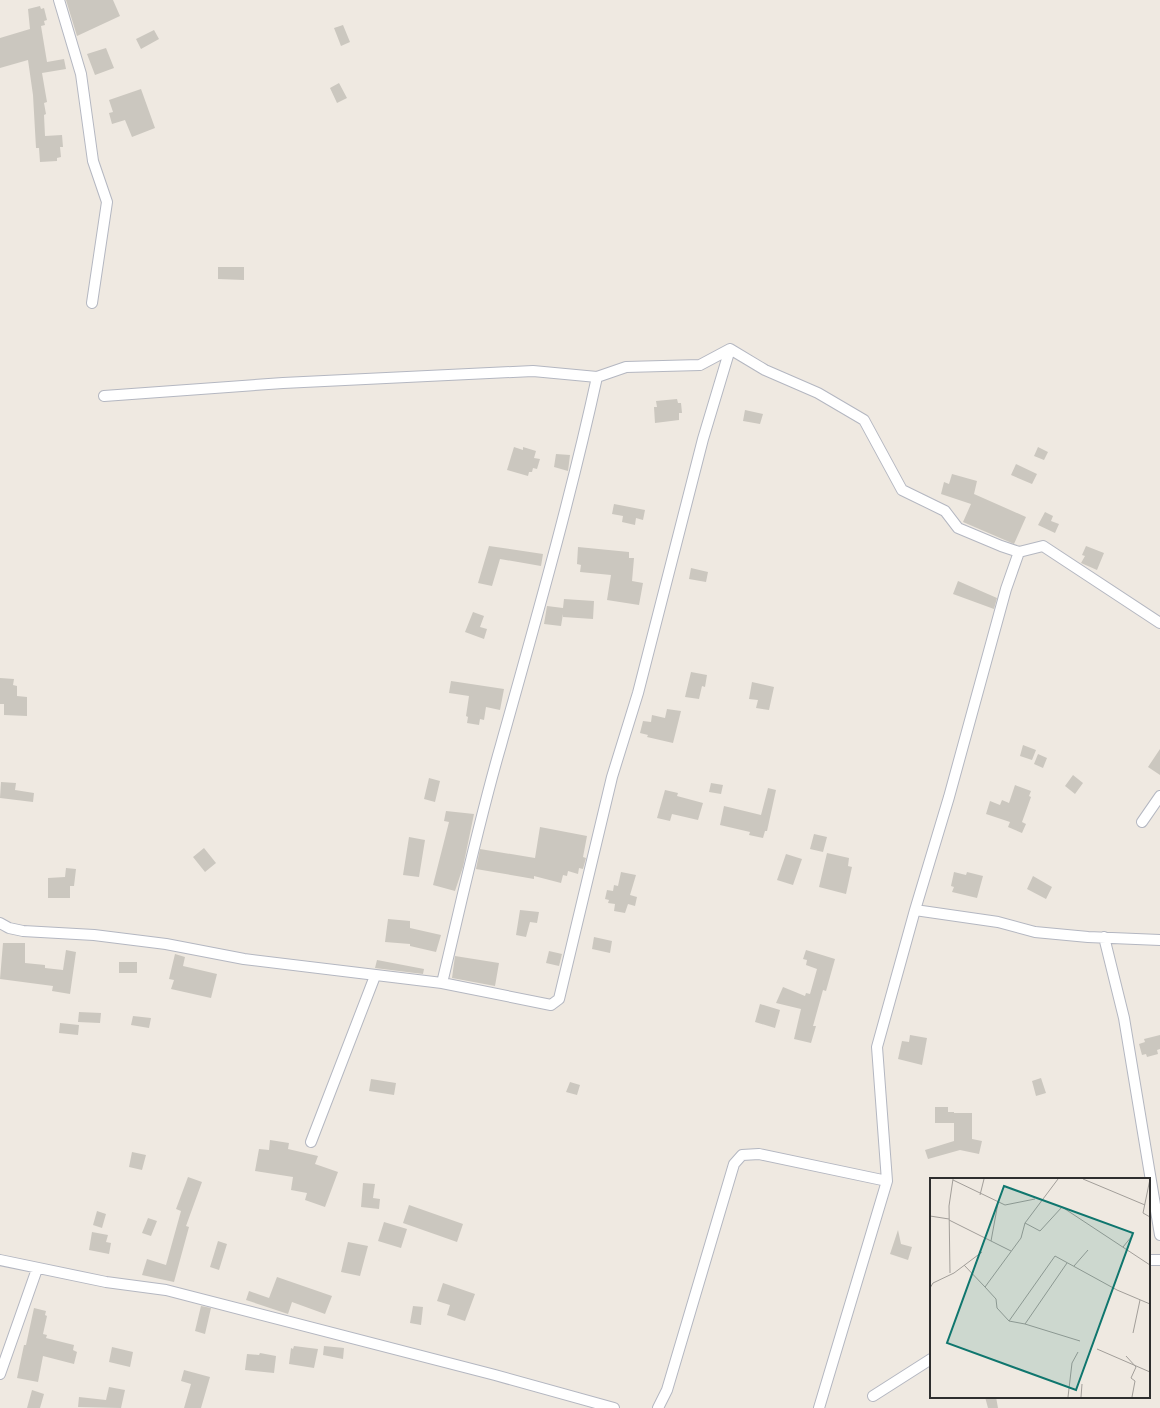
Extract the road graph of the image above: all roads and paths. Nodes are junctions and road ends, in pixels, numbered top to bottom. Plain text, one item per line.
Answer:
1 (59, 0) edge
2 (92, 303) dead end
3 (730, 348) junction
4 (597, 377) junction
5 (104, 396) dead end
6 (1019, 552) junction
7 (1160, 623) edge
8 (1160, 796) edge
9 (1142, 822) dead end
10 (915, 910) junction
11 (0, 923) edge
12 (1104, 937) junction
13 (1160, 940) edge
14 (375, 976) junction
15 (442, 984) junction
16 (311, 1142) dead end
17 (887, 1181) junction
18 (1160, 1235) edge
19 (0, 1260) edge
20 (36, 1269) junction
21 (930, 1360) edge
22 (0, 1374) edge
23 (873, 1396) dead end
24 (614, 1408) edge
25 (658, 1408) edge
26 (819, 1408) edge

1 - 2 street
3 - 4 street
3 - 6 street
3 - 15 street
4 - 5 street
4 - 15 street
6 - 7 street
6 - 10 street
8 - 9 street
10 - 12 street
10 - 17 street
11 - 14 street
12 - 13 street
12 - 18 street
14 - 15 street
14 - 16 street
17 - 25 street
17 - 26 street
19 - 20 street
20 - 22 street
20 - 24 street
21 - 23 street

